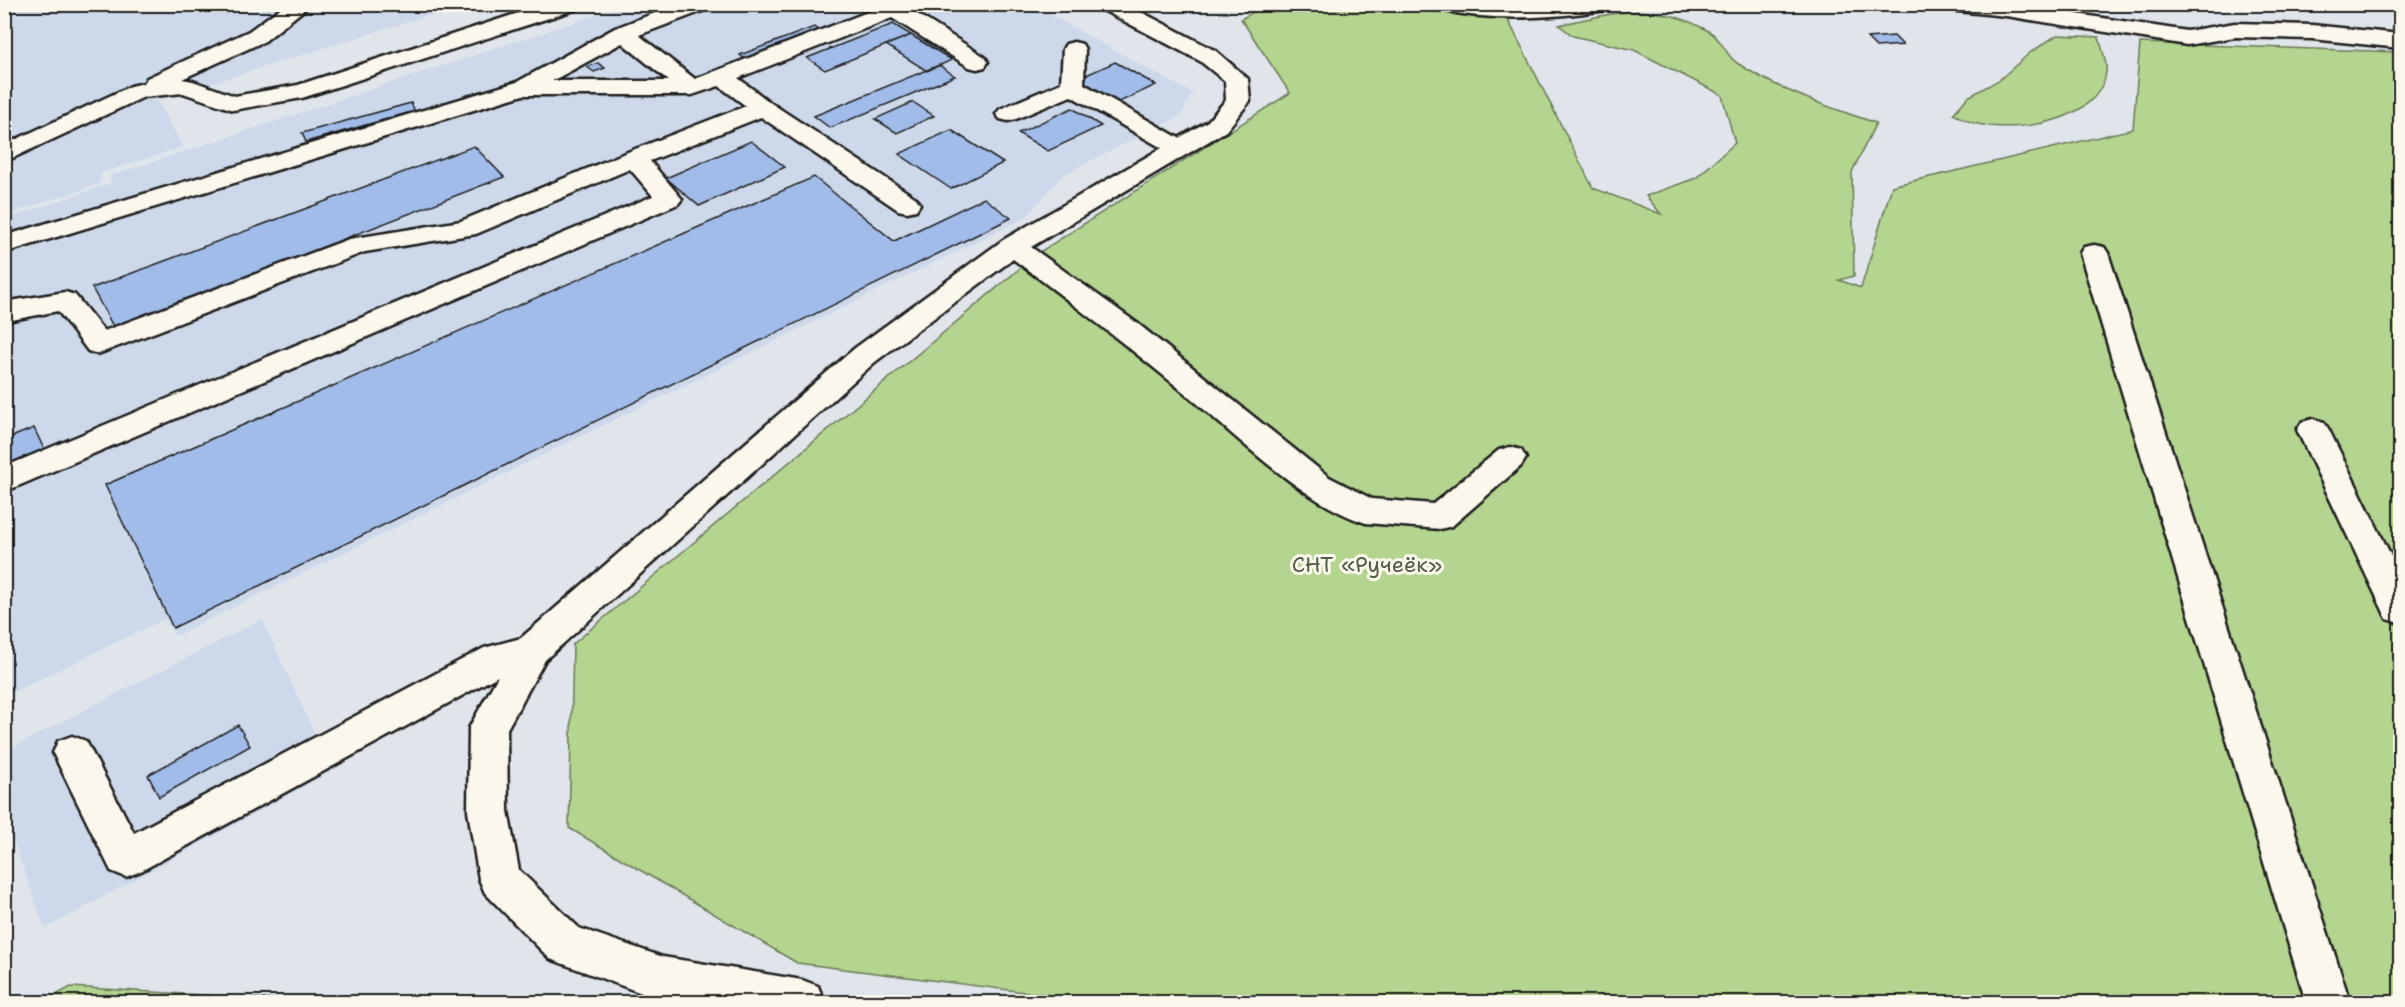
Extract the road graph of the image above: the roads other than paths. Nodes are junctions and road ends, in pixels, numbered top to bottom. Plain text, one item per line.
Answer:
1 (301, 4) edge
2 (568, 4) edge
3 (700, 4) edge
4 (1109, 4) edge
5 (1444, 4) edge
6 (1606, 4) edge
7 (1948, 4) edge
8 (897, 6) edge
9 (623, 33) junction
10 (2400, 41) edge
11 (1074, 49) dead end
12 (977, 62) dead end
13 (722, 76) junction
14 (1072, 87) junction
15 (521, 88) junction
16 (692, 88) junction
17 (139, 91) junction
18 (763, 108) junction
19 (1008, 114) dead end
20 (1179, 148) junction
21 (4, 155) edge
22 (634, 159) junction
23 (907, 204) dead end
24 (4, 245) edge
25 (1013, 246) junction
26 (2094, 253) dead end
27 (4, 311) edge
28 (2313, 430) dead end
29 (1510, 458) dead end
30 (4, 480) edge
31 (2400, 609) edge
32 (532, 650) junction
33 (72, 753) dead end
34 (802, 1002) edge
35 (2328, 1002) edge

1 - 17 street
2 - 17 street
3 - 9 street
4 - 20 street
5 - 6 street
7 - 10 street
8 - 12 street
8 - 13 street
9 - 15 street
9 - 16 street
11 - 14 street
13 - 16 street
13 - 18 street
14 - 19 street
14 - 20 street
15 - 16 street
15 - 24 street
17 - 21 street
18 - 22 street
18 - 23 street
20 - 25 street
22 - 27 street
22 - 30 street
25 - 29 street
25 - 32 street
26 - 35 street
28 - 31 street
32 - 33 street
32 - 34 street

